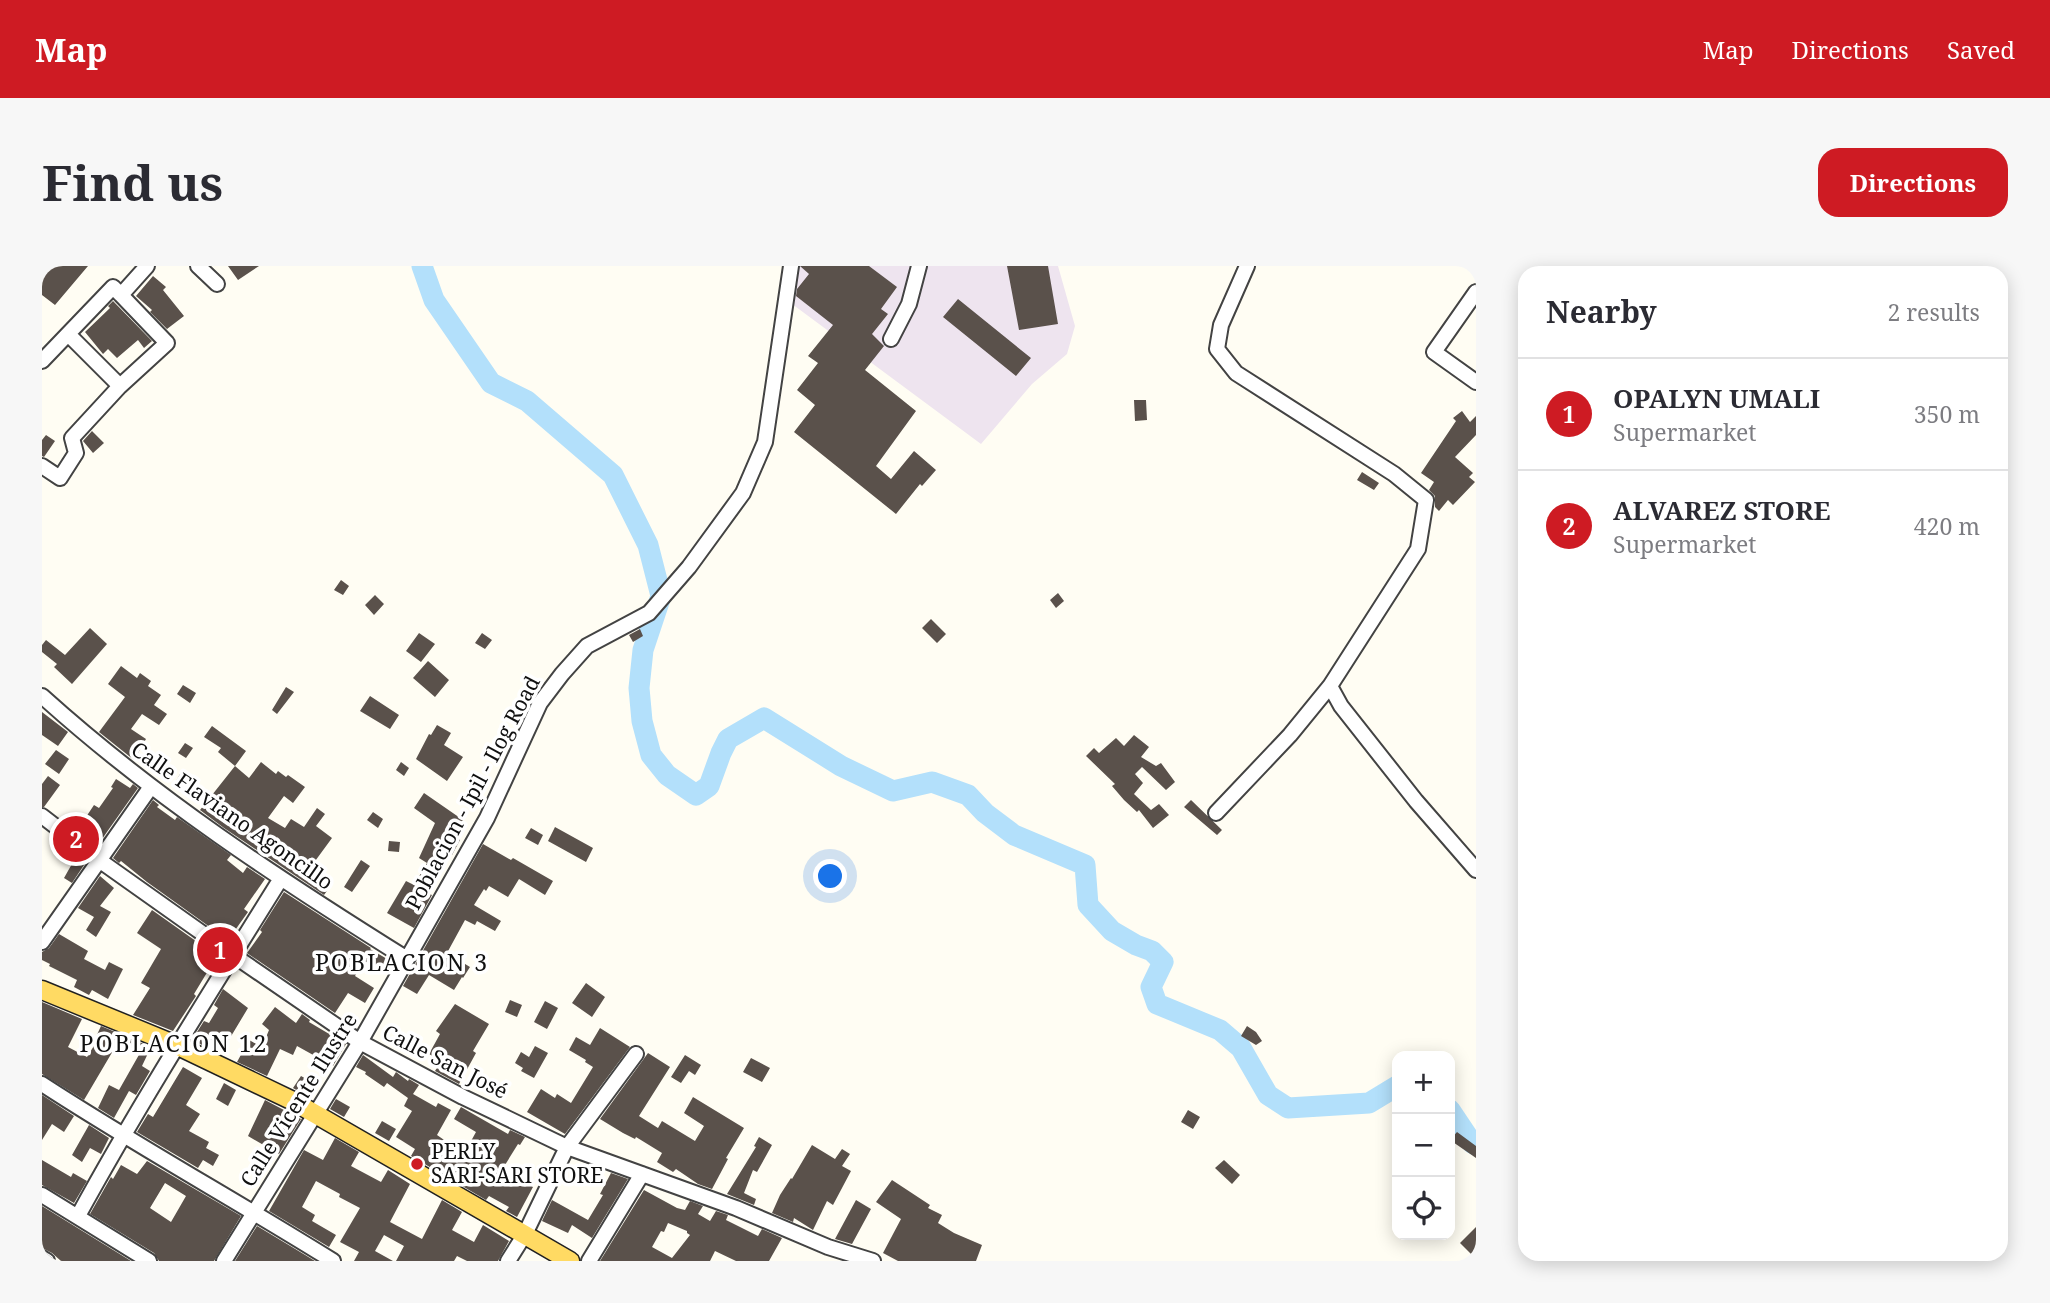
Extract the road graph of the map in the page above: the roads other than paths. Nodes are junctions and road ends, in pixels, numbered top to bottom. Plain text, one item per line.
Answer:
1 (146, 266) edge
2 (198, 266) edge
3 (791, 266) edge
4 (919, 266) edge
5 (1247, 266) edge
6 (217, 284) dead end
7 (1476, 292) edge
8 (121, 295) junction
9 (68, 334) junction
10 (891, 339) dead end
11 (42, 361) edge
12 (1476, 382) edge
13 (120, 386) junction
14 (42, 466) edge
15 (1330, 686) junction
16 (42, 696) edge
17 (150, 788) junction
18 (1216, 813) dead end
19 (42, 816) edge
20 (99, 860) junction
21 (1476, 870) edge
22 (280, 880) junction
23 (42, 942) edge
24 (233, 955) junction
25 (407, 959) junction
26 (42, 990) edge
27 (360, 1042) junction
28 (176, 1045) junction
29 (636, 1054) dead end
30 (42, 1084) edge
31 (315, 1113) junction
32 (121, 1136) junction
33 (567, 1147) junction
34 (642, 1174) junction
35 (42, 1195) edge
36 (255, 1212) junction
37 (78, 1216) junction
38 (524, 1234) junction
39 (828, 1247) junction
40 (149, 1261) edge
41 (223, 1261) edge
42 (333, 1261) edge
43 (508, 1261) edge
44 (570, 1261) edge
45 (589, 1261) edge
46 (822, 1261) edge
47 (873, 1261) edge

1 - 8 street
2 - 6 street
3 - 25 street, Poblacion - Ipil - Ilog Road
4 - 10 street
5 - 15 street
7 - 12 street
8 - 9 street
8 - 13 street
9 - 11 street
9 - 13 street
13 - 14 street
15 - 18 street
15 - 21 street
16 - 17 street, Calle Flaviano Agoncillo
17 - 20 street
17 - 22 street, Calle Flaviano Agoncillo
19 - 20 street, Calle San José
20 - 23 street
20 - 24 street, Calle San José
22 - 24 street
22 - 25 street, Calle Flaviano Agoncillo
24 - 27 street, Calle San José
24 - 28 street
25 - 27 street, Calle Vicente Ilustre
26 - 28 main road
27 - 31 street, Calle Vicente Ilustre
27 - 33 street, Calle San José
28 - 31 main road
28 - 32 street
29 - 33 street
30 - 32 street
31 - 36 street, Calle Vicente Ilustre
31 - 38 main road
32 - 36 street
32 - 37 street
33 - 34 street, Calle San José
33 - 38 street
34 - 39 street, Calle San José
34 - 45 street
35 - 37 street
36 - 41 street, Calle Vicente Ilustre
36 - 42 street
37 - 40 street
38 - 43 street
38 - 44 main road
39 - 46 street
39 - 47 street, Calle San José

